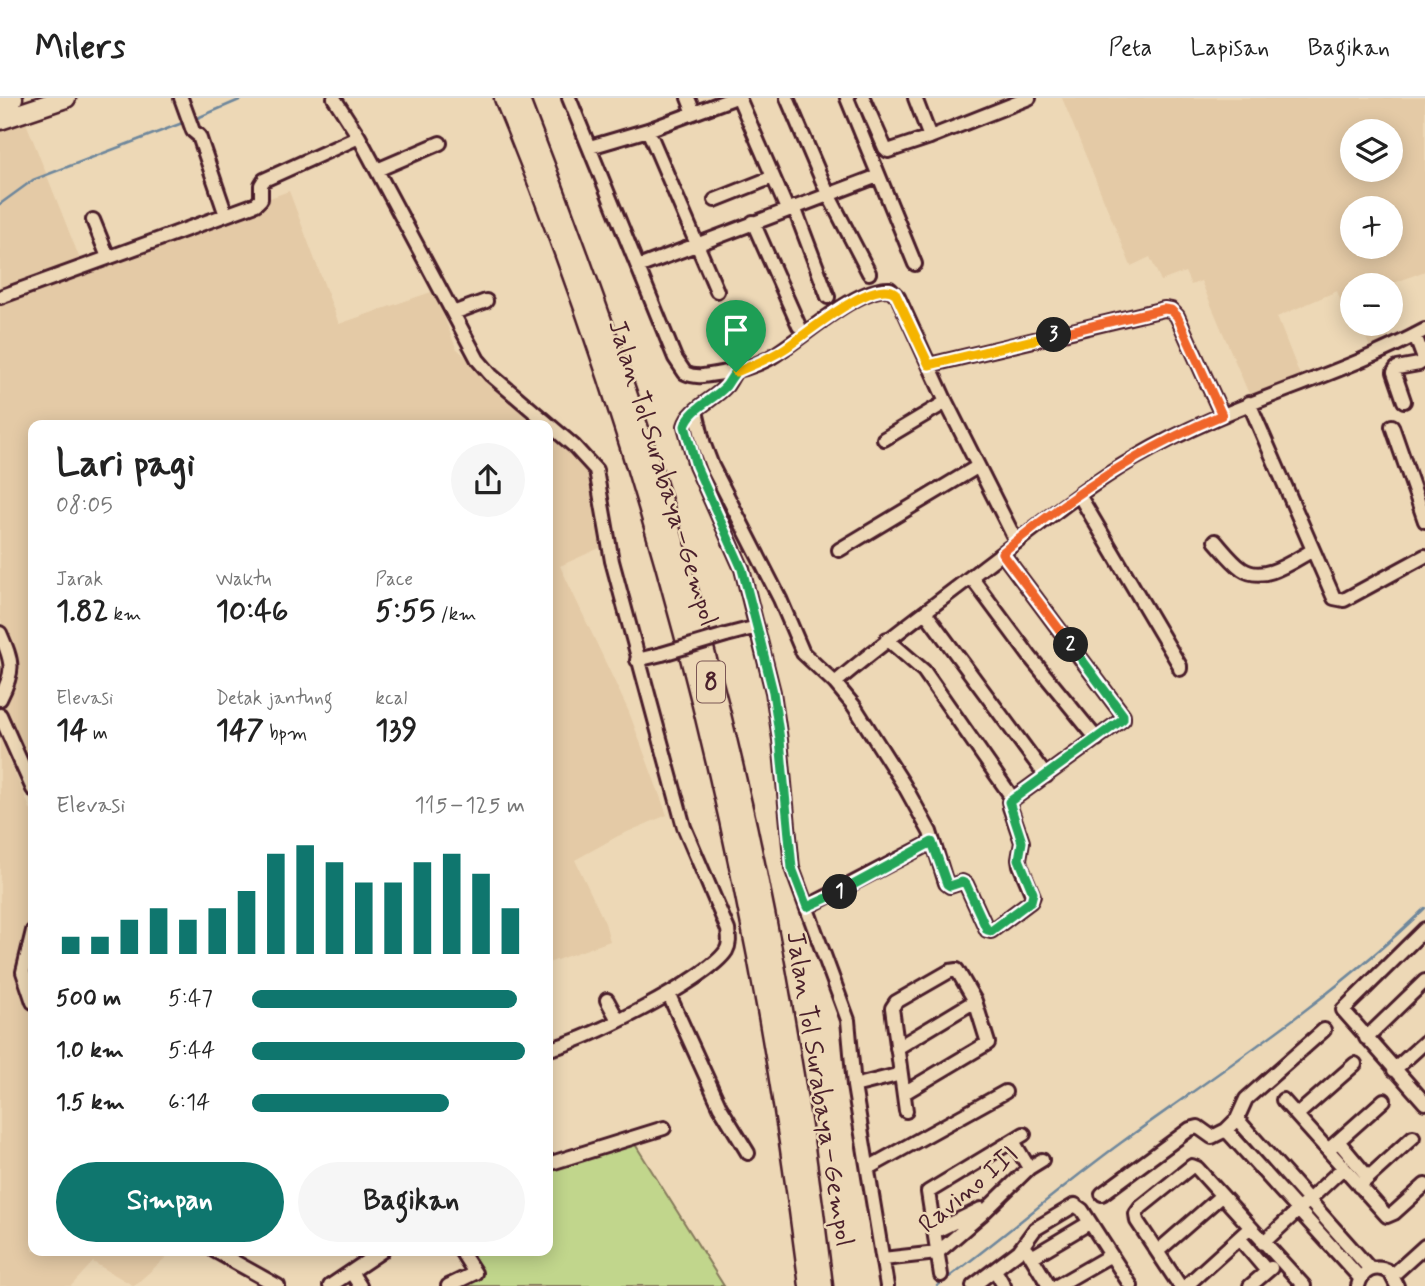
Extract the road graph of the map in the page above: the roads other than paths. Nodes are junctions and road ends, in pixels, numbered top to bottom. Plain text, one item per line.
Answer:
1 (13, 98) edge
2 (66, 98) edge
3 (181, 98) edge
4 (190, 98) edge
5 (334, 98) edge
6 (505, 98) edge
7 (519, 98) edge
8 (569, 98) edge
9 (688, 98) edge
10 (734, 98) edge
11 (739, 98) edge
12 (787, 98) edge
13 (847, 98) edge
14 (863, 98) edge
15 (915, 98) edge
16 (1029, 98) edge
17 (0, 102) edge
18 (694, 113) junction
19 (0, 120) edge
20 (194, 123) junction
21 (648, 130) junction
22 (359, 137) junction
23 (930, 137) junction
24 (440, 143) dead end
25 (590, 147) junction
26 (377, 170) junction
27 (878, 176) junction
28 (773, 177) junction
29 (828, 194) junction
30 (715, 200) dead end
31 (790, 208) junction
32 (226, 215) junction
33 (93, 220) dead end
34 (753, 222) junction
35 (698, 243) junction
36 (108, 257) junction
37 (915, 264) dead end
38 (638, 267) junction
39 (869, 273) dead end
40 (717, 291) dead end
41 (0, 297) edge
42 (828, 297) dead end
43 (486, 301) dead end
44 (453, 313) junction
45 (799, 326) dead end
46 (1420, 332) edge
47 (929, 365) junction
48 (736, 372) junction
49 (1404, 401) dead end
50 (946, 402) junction
51 (1249, 403) junction
52 (696, 411) junction
53 (1222, 415) junction
54 (544, 420) edge
55 (1392, 426) dead end
56 (553, 428) edge
57 (884, 439) dead end
58 (977, 467) junction
59 (1079, 495) junction
60 (1425, 521) edge
61 (1016, 541) junction
62 (1215, 541) dead end
63 (839, 550) dead end
64 (1313, 550) junction
65 (1002, 553) junction
66 (1425, 556) edge
67 (971, 577) junction
68 (925, 612) junction
69 (757, 627) junction
70 (0, 633) edge
71 (887, 639) junction
72 (638, 660) junction
73 (1180, 669) dead end
74 (835, 683) junction
75 (0, 699) edge
76 (0, 715) edge
77 (1097, 739) junction
78 (1046, 776) junction
79 (28, 778) edge
80 (1009, 802) junction
81 (932, 842) junction
82 (807, 907) junction
83 (1425, 929) edge
84 (28, 952) edge
85 (1425, 981) edge
86 (28, 987) edge
87 (669, 995) junction
88 (607, 1000) dead end
89 (975, 1001) junction
90 (618, 1020) junction
91 (1324, 1030) dead end
92 (1366, 1038) junction
93 (1425, 1042) edge
94 (553, 1048) edge
95 (898, 1048) junction
96 (1355, 1064) dead end
97 (1394, 1070) junction
98 (901, 1074) junction
99 (854, 1086) junction
100 (1005, 1092) dead end
101 (904, 1093) junction
102 (1283, 1100) dead end
103 (1384, 1100) dead end
104 (1425, 1103) edge
105 (906, 1111) dead end
106 (1297, 1115) junction
107 (1237, 1119) junction
108 (664, 1128) dead end
109 (1226, 1130) junction
110 (1024, 1134) dead end
111 (1413, 1137) dead end
112 (1013, 1141) junction
113 (1333, 1146) junction
114 (748, 1153) dead end
115 (1042, 1160) dead end
116 (553, 1162) edge
117 (868, 1168) junction
118 (1030, 1168) junction
119 (1343, 1168) junction
120 (1364, 1182) junction
121 (1425, 1185) edge
122 (1102, 1194) dead end
123 (1221, 1195) junction
124 (1309, 1200) junction
125 (991, 1203) junction
126 (1298, 1210) junction
127 (1089, 1223) junction
128 (1250, 1228) junction
129 (934, 1232) junction
130 (1239, 1238) junction
131 (1264, 1242) junction
132 (1024, 1245) junction
133 (1425, 1246) edge
134 (1157, 1251) junction
135 (937, 1253) junction
136 (1111, 1255) junction
137 (226, 1256) edge
138 (375, 1256) edge
139 (464, 1256) edge
140 (1032, 1257) junction
141 (883, 1259) junction
142 (1279, 1260) junction
143 (995, 1270) junction
144 (1267, 1271) junction
145 (351, 1272) junction
146 (941, 1275) dead end
147 (1363, 1278) edge
148 (1395, 1281) edge
149 (278, 1286) edge
150 (330, 1286) edge
151 (360, 1286) edge
152 (449, 1286) edge
153 (809, 1286) edge
154 (823, 1286) edge
155 (887, 1286) edge
156 (973, 1286) edge
157 (1003, 1286) edge
158 (1049, 1286) edge
159 (1057, 1286) edge
160 (1131, 1286) edge
161 (1180, 1286) edge
162 (1186, 1286) edge
163 (1250, 1286) edge
164 (1304, 1286) edge

1 - 17 highway
2 - 19 highway
3 - 20 street
4 - 20 street
5 - 22 street
6 - 153 highway, Jalan Tol Surabaya–Gempol / 8
7 - 154 highway, Jalan Tol Surabaya–Gempol / 8
8 - 25 street
9 - 18 street
10 - 18 street
11 - 28 street
12 - 29 street
13 - 27 street
14 - 23 street
15 - 23 street
16 - 23 street
18 - 21 street
20 - 32 street
21 - 25 street
21 - 35 street
22 - 26 street
22 - 32 street
24 - 26 street
25 - 38 street
26 - 44 street
27 - 29 street
27 - 37 street
28 - 30 street
28 - 31 street
29 - 31 street
29 - 39 street
31 - 34 street
31 - 42 street
32 - 36 street
33 - 36 street
34 - 35 street
34 - 45 street
35 - 38 street
35 - 40 street
36 - 41 street
38 - 48 street
43 - 44 street
44 - 54 street
46 - 49 street
46 - 51 street
47 - 48 street
47 - 50 street
47 - 53 street
48 - 52 street
50 - 57 street
50 - 58 street
51 - 53 street
51 - 64 street
52 - 69 street
52 - 74 street
53 - 59 street
55 - 60 street
56 - 72 street
58 - 61 street
58 - 63 street
59 - 61 street
59 - 73 street
61 - 65 street
62 - 64 street
64 - 66 street
65 - 67 street
65 - 77 street
67 - 68 street
67 - 77 street
68 - 71 street
68 - 78 street
69 - 72 street, bridge
69 - 82 street
70 - 75 street
71 - 74 street
71 - 80 street
72 - 87 street
74 - 81 street
76 - 79 street
77 - 78 street
78 - 80 street
80 - 81 street
81 - 82 street
82 - 99 street
83 - 92 street
84 - 86 street
85 - 92 street
87 - 90 street
87 - 114 street
88 - 90 street
89 - 95 street
89 - 95 street
89 - 101 street
90 - 94 street
91 - 107 street
92 - 97 street
93 - 97 street
95 - 98 street
96 - 106 street
97 - 104 street
98 - 99 street
98 - 101 street
99 - 117 street
100 - 117 street
101 - 105 street
102 - 106 street
103 - 113 street
106 - 113 street
107 - 109 street
107 - 124 street
108 - 116 street
109 - 122 street
109 - 126 street
110 - 112 street
111 - 120 street
112 - 118 street
112 - 129 street
113 - 119 street
113 - 120 street
115 - 118 street, Ravino III
117 - 141 street
118 - 125 street, Ravino III
119 - 120 street
119 - 124 street
120 - 121 street
123 - 128 street
123 - 134 street
123 - 134 street
124 - 126 street
124 - 147 street
125 - 129 street
125 - 135 street, Ravino III
126 - 131 street
126 - 147 street
127 - 132 street
127 - 136 street
127 - 140 street
128 - 130 street
128 - 131 street
129 - 135 street
130 - 144 street
130 - 162 street
131 - 142 street
132 - 140 street
132 - 143 street
133 - 148 street
134 - 161 street
135 - 141 street, Ravino III
135 - 146 street
136 - 159 street
136 - 160 street
137 - 149 street
138 - 145 street
139 - 152 street
140 - 158 street
141 - 155 street
142 - 144 street
142 - 164 street
143 - 156 street
143 - 157 street
144 - 163 street
145 - 150 street
145 - 151 street
147 - 148 street

